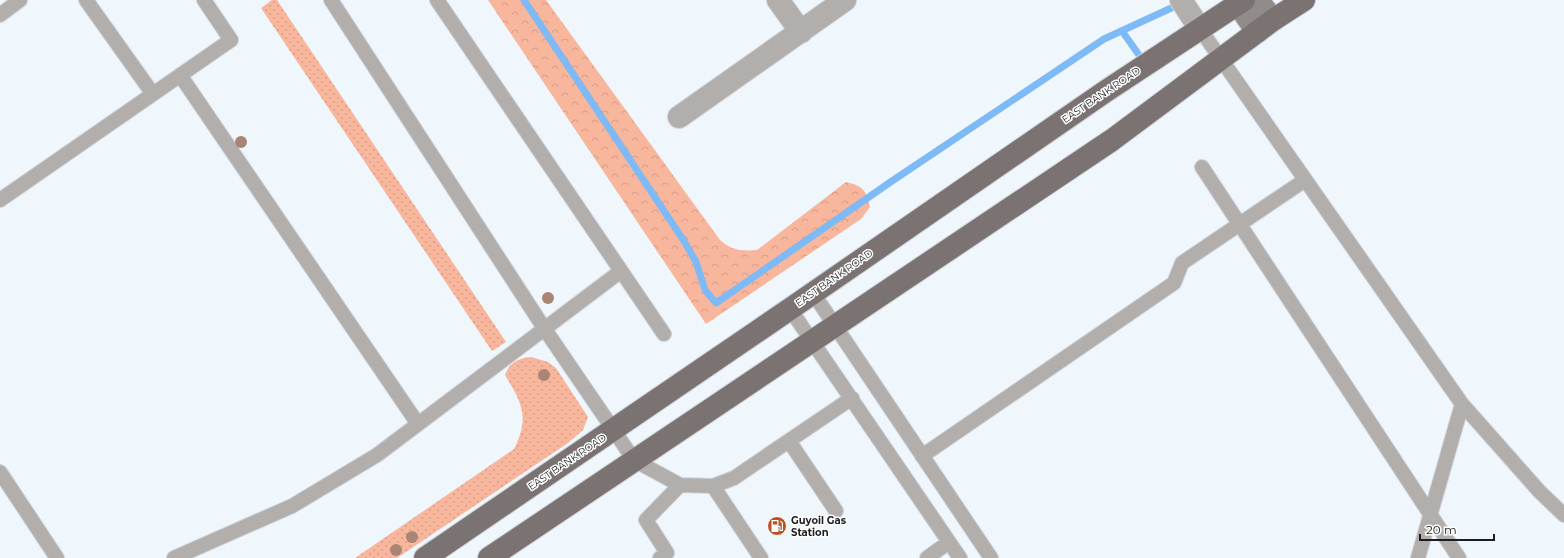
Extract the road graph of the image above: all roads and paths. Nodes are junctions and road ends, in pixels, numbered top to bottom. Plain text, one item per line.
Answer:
1 (20, 0) edge
2 (86, 0) edge
3 (204, 0) edge
4 (331, 0) edge
5 (437, 0) edge
6 (778, 0) edge
7 (845, 0) edge
8 (1258, 0) edge
9 (1304, 0) edge
10 (1239, 1) edge
11 (1190, 14) edge
12 (0, 15) edge
13 (1265, 26) junction
14 (801, 32) junction
15 (1220, 59) junction
16 (180, 76) junction
17 (153, 94) junction
18 (679, 117) dead end
19 (1202, 167) dead end
20 (1305, 180) junction
21 (0, 200) edge
22 (1240, 224) junction
23 (621, 271) junction
24 (812, 293) junction
25 (790, 309) junction
26 (835, 326) junction
27 (544, 328) junction
28 (664, 334) dead end
29 (812, 341) junction
30 (852, 398) junction
31 (1462, 404) junction
32 (418, 424) junction
33 (613, 431) junction
34 (788, 441) junction
35 (922, 456) junction
36 (634, 460) junction
37 (0, 472) edge
38 (680, 485) junction
39 (713, 486) junction
40 (836, 511) dead end
41 (1431, 515) junction
42 (1564, 515) edge
43 (949, 542) junction
44 (57, 558) edge
45 (174, 558) edge
46 (425, 558) edge
47 (489, 558) edge
48 (660, 558) edge
49 (761, 558) edge
50 (927, 558) edge
51 (960, 558) edge
52 (992, 558) edge
53 (1418, 558) edge
54 (1460, 558) edge

1 - 12 lane
2 - 17 lane
3 - 16 lane
4 - 27 lane
5 - 23 lane
6 - 14 street
7 - 14 street
8 - 13 street
9 - 13 main road
10 - 11 main road, EAST BANK ROAD
10 - 13 street
11 - 15 lane
11 - 24 main road, EAST BANK ROAD
13 - 15 main road
14 - 18 street
15 - 20 lane
15 - 26 main road
16 - 17 lane
16 - 32 lane
17 - 21 lane
19 - 22 lane
20 - 22 lane
20 - 31 lane
22 - 35 lane
22 - 41 lane
23 - 27 lane
23 - 28 lane
24 - 25 main road, EAST BANK ROAD
24 - 26 lane
25 - 29 lane
25 - 33 main road, EAST BANK ROAD
26 - 29 main road
26 - 35 lane
27 - 32 lane
27 - 33 lane
29 - 30 lane
29 - 36 main road
30 - 34 lane
30 - 43 lane
31 - 41 lane
31 - 42 lane
32 - 45 lane
33 - 36 lane
33 - 46 main road, EAST BANK ROAD
34 - 39 lane
34 - 40 lane
35 - 52 lane
36 - 38 lane
36 - 47 main road
37 - 44 lane
38 - 39 lane
38 - 48 lane
39 - 49 lane
41 - 53 lane
41 - 54 lane
43 - 50 lane
43 - 51 lane

